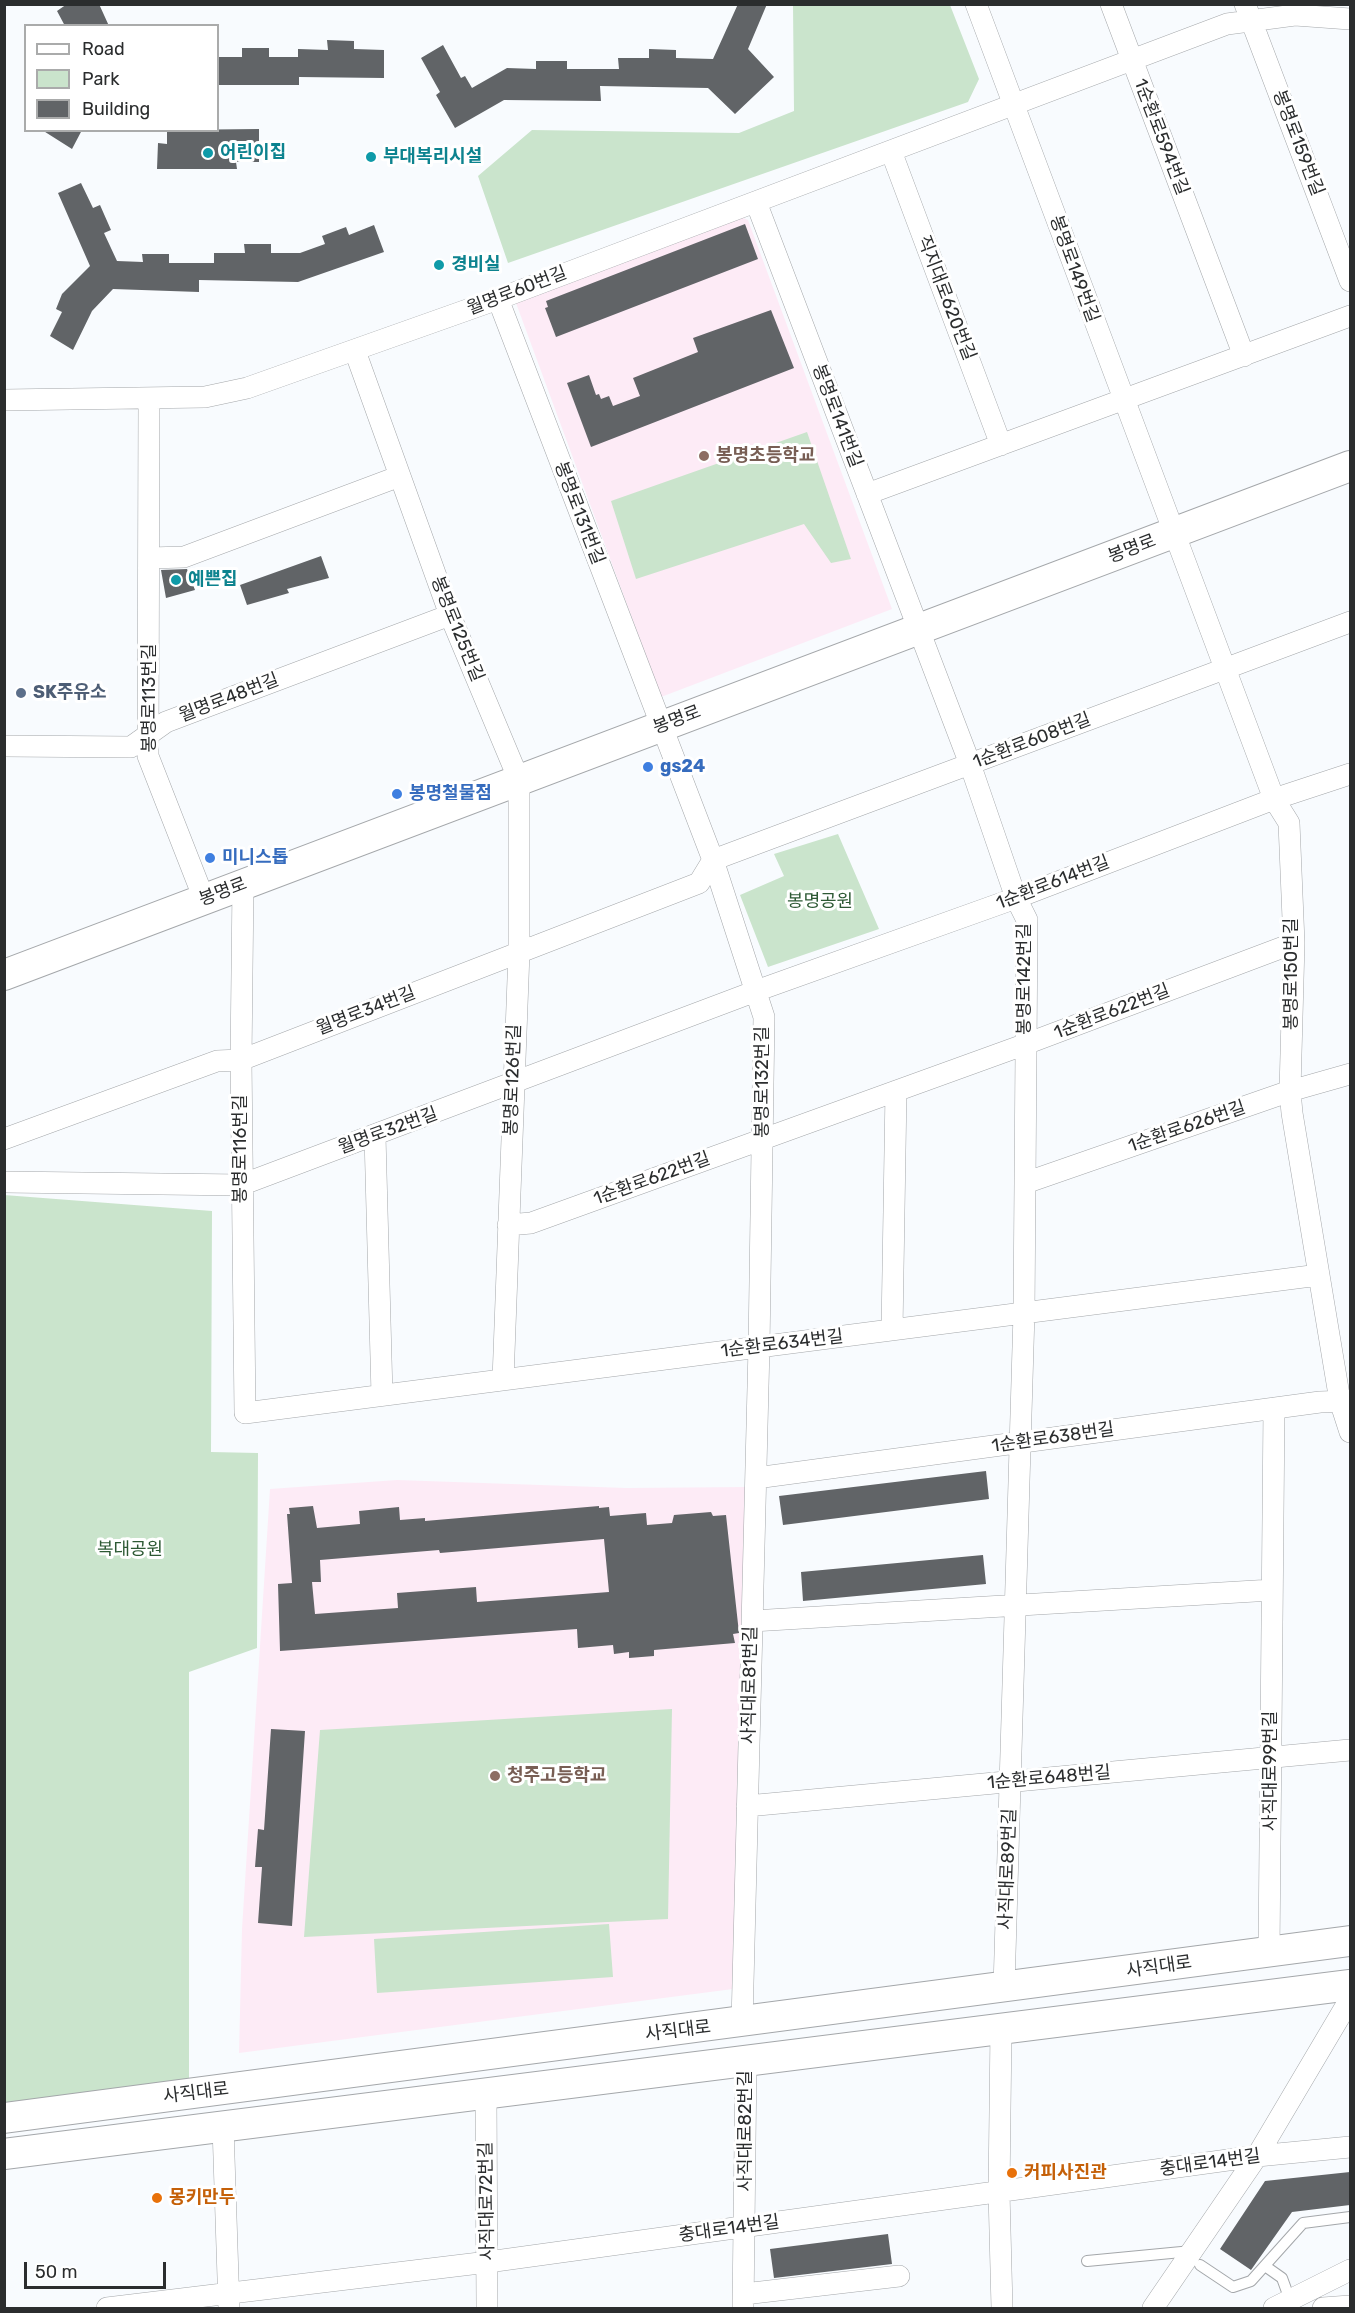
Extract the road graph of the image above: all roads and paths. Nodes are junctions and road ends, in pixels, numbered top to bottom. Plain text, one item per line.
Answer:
1 (976, 4) edge
2 (1112, 4) edge
3 (1248, 13) edge
4 (1350, 19) edge
5 (1132, 60) junction
6 (1014, 105) junction
7 (891, 151) junction
8 (756, 202) junction
9 (1350, 280) edge
10 (498, 299) junction
11 (1350, 316) edge
12 (355, 351) junction
13 (1244, 356) junction
14 (148, 399) junction
15 (4, 400) edge
16 (1122, 400) junction
17 (1001, 445) junction
18 (1350, 466) edge
19 (400, 476) junction
20 (867, 494) junction
21 (1175, 533) junction
22 (150, 558) junction
23 (450, 615) junction
24 (1350, 622) edge
25 (918, 630) junction
26 (1224, 669) junction
27 (662, 726) junction
28 (150, 732) junction
29 (4, 746) edge
30 (970, 764) junction
31 (1350, 774) edge
32 (519, 780) junction
33 (1274, 799) junction
34 (713, 860) junction
35 (243, 884) junction
36 (1016, 898) junction
37 (204, 899) junction
38 (1294, 943) junction
39 (519, 952) junction
40 (4, 975) edge
41 (756, 991) junction
42 (1026, 1044) junction
43 (241, 1060) junction
44 (1350, 1074) edge
45 (512, 1084) junction
46 (896, 1091) junction
47 (1290, 1091) junction
48 (375, 1136) junction
49 (4, 1139) edge
50 (763, 1139) junction
51 (4, 1182) edge
52 (1025, 1183) junction
53 (241, 1185) junction
54 (508, 1225) junction
55 (1319, 1275) junction
56 (1024, 1313) junction
57 (892, 1330) junction
58 (759, 1347) junction
59 (503, 1380) junction
60 (382, 1395) junction
61 (1345, 1401) edge
62 (1274, 1408) junction
63 (245, 1413) joint
64 (1350, 1432) edge
65 (1020, 1443) junction
66 (756, 1478) junction
67 (1272, 1590) junction
68 (1016, 1606) junction
69 (752, 1621) junction
70 (1350, 1750) edge
71 (1271, 1758) junction
72 (1010, 1782) junction
73 (747, 1806) junction
74 (1350, 1941) edge
75 (1269, 1952) junction
76 (1350, 1985) edge
77 (1004, 1988) junction
78 (1350, 1999) edge
79 (742, 2023) junction
80 (1001, 2029) junction
81 (746, 2061) junction
82 (486, 2094) junction
83 (4, 2118) edge
84 (223, 2127) junction
85 (1350, 2147) edge
86 (4, 2154) edge
87 (1257, 2156) junction
88 (999, 2192) junction
89 (1350, 2217) edge
90 (745, 2227) junction
91 (1196, 2258) junction
92 (1087, 2261) dead end
93 (488, 2262) junction
94 (1265, 2266) junction
95 (1350, 2270) edge
96 (899, 2276) dead end
97 (229, 2301) edge
98 (744, 2301) edge
99 (1282, 2304) edge
100 (1350, 2306) edge
101 (107, 2308) edge
102 (487, 2308) edge
103 (1002, 2308) edge
104 (1153, 2308) edge
105 (1323, 2308) edge

1 - 6 street, 봉명로149번길
2 - 5 street
3 - 4 street, 1순환로594번길
3 - 5 street, 1순환로594번길
3 - 9 street, 봉명로159번길
5 - 6 street, 1순환로594번길
5 - 13 street, 1순환로594번길
6 - 7 street, 월명로60번길
6 - 16 street, 봉명로149번길
7 - 8 street, 월명로60번길
7 - 17 street, 직지대로620번길
8 - 10 street, 월명로60번길
8 - 20 street, 봉명로141번길
10 - 12 street, 월명로60번길
10 - 27 street, 봉명로131번길
11 - 13 street
12 - 14 street, 월명로60번길
12 - 19 street, 봉명로125번길
13 - 16 street
14 - 15 street, 월명로60번길
14 - 22 street, 봉명로113번길
16 - 17 street
16 - 21 street, 봉명로149번길
17 - 20 street
18 - 21 main road, 봉명로
19 - 22 street
19 - 23 street, 봉명로125번길
20 - 25 street, 봉명로141번길
21 - 25 main road, 봉명로
21 - 26 street, 봉명로150번길
22 - 28 street, 봉명로113번길
23 - 28 street, 월명로48번길
23 - 32 street, 봉명로125번길
24 - 26 street, 1순환로608번길
25 - 27 main road, 봉명로
25 - 30 street, 봉명로142번길
26 - 30 street, 1순환로608번길
26 - 33 street, 봉명로150번길
27 - 32 main road, 봉명로
27 - 34 street, 봉명로132번길
28 - 29 street, 월명로48번길
28 - 37 street, 봉명로113번길
30 - 34 street, 1순환로608번길
30 - 36 street, 봉명로142번길
31 - 33 street, 1순환로614번길
32 - 35 main road, 봉명로
32 - 39 street, 봉명로126번길
33 - 36 street, 1순환로614번길
33 - 38 street, 봉명로150번길
34 - 39 street, 월명로34번길
34 - 41 street, 봉명로132번길
35 - 37 main road, 봉명로
35 - 43 street, 봉명로116번길
36 - 41 street, 1순환로614번길
36 - 42 street, 봉명로142번길
37 - 40 main road, 봉명로
38 - 42 street, 1순환로622번길
38 - 47 street, 봉명로150번길
39 - 43 street, 월명로34번길
39 - 45 street, 봉명로126번길
41 - 45 street, 월명로32번길
41 - 50 street, 봉명로132번길
42 - 46 street, 1순환로622번길
42 - 52 street, 봉명로142번길
43 - 49 street, 월명로34번길
43 - 53 street, 봉명로116번길
44 - 47 street, 1순환로626번길
45 - 48 street, 월명로32번길
45 - 54 street, 봉명로126번길
46 - 50 street, 1순환로622번길
46 - 57 street
47 - 52 street, 1순환로626번길
47 - 55 street, 봉명로150번길
48 - 53 street, 월명로32번길
48 - 60 street
50 - 54 street, 1순환로622번길
50 - 58 street, 봉명로132번길
51 - 53 street, 월명로32번길
52 - 56 street, 봉명로142번길
53 - 63 street, 봉명로116번길
54 - 59 street, 봉명로126번길
55 - 56 street, 1순환로634번길
55 - 61 street, 봉명로150번길
56 - 57 street, 1순환로634번길
56 - 65 street, 사직대로89번길
57 - 58 street, 1순환로634번길
58 - 59 street, 1순환로634번길
58 - 66 street, 사직대로81번길
59 - 60 street, 1순환로634번길
60 - 63 street, 1순환로634번길
61 - 62 street, 1순환로638번길
61 - 64 street, 봉명로150번길
62 - 65 street, 1순환로638번길
62 - 67 street, 사직대로99번길
65 - 66 street, 1순환로638번길
65 - 68 street, 사직대로89번길
66 - 69 street, 사직대로81번길
67 - 68 street
67 - 71 street, 사직대로99번길
68 - 69 street
68 - 72 street, 사직대로89번길
69 - 73 street, 사직대로81번길
70 - 71 street, 1순환로648번길
71 - 72 street, 1순환로648번길
71 - 75 street, 사직대로99번길
72 - 73 street, 1순환로648번길
72 - 77 street, 사직대로89번길
73 - 79 street, 사직대로81번길
74 - 75 main road, 사직대로
75 - 77 main road, 사직대로
76 - 80 main road, 사직대로
77 - 79 main road, 사직대로
78 - 87 street
79 - 83 main road, 사직대로
80 - 81 main road, 사직대로
80 - 88 street
81 - 82 main road, 사직대로
81 - 90 street, 사직대로82번길
82 - 84 main road, 사직대로
82 - 93 street, 사직대로72번길
84 - 86 main road, 사직대로
84 - 97 street
85 - 87 street, 충대로14번길
87 - 88 street, 충대로14번길
87 - 91 street
88 - 90 street, 충대로14번길
88 - 103 street
89 - 94 lane
90 - 93 street, 충대로14번길
90 - 98 street, 사직대로82번길
91 - 92 lane
91 - 94 lane
91 - 104 street
93 - 97 street, 충대로14번길
93 - 102 street, 사직대로72번길
94 - 99 lane
95 - 99 street
96 - 98 street
97 - 101 street, 충대로14번길
100 - 105 street

